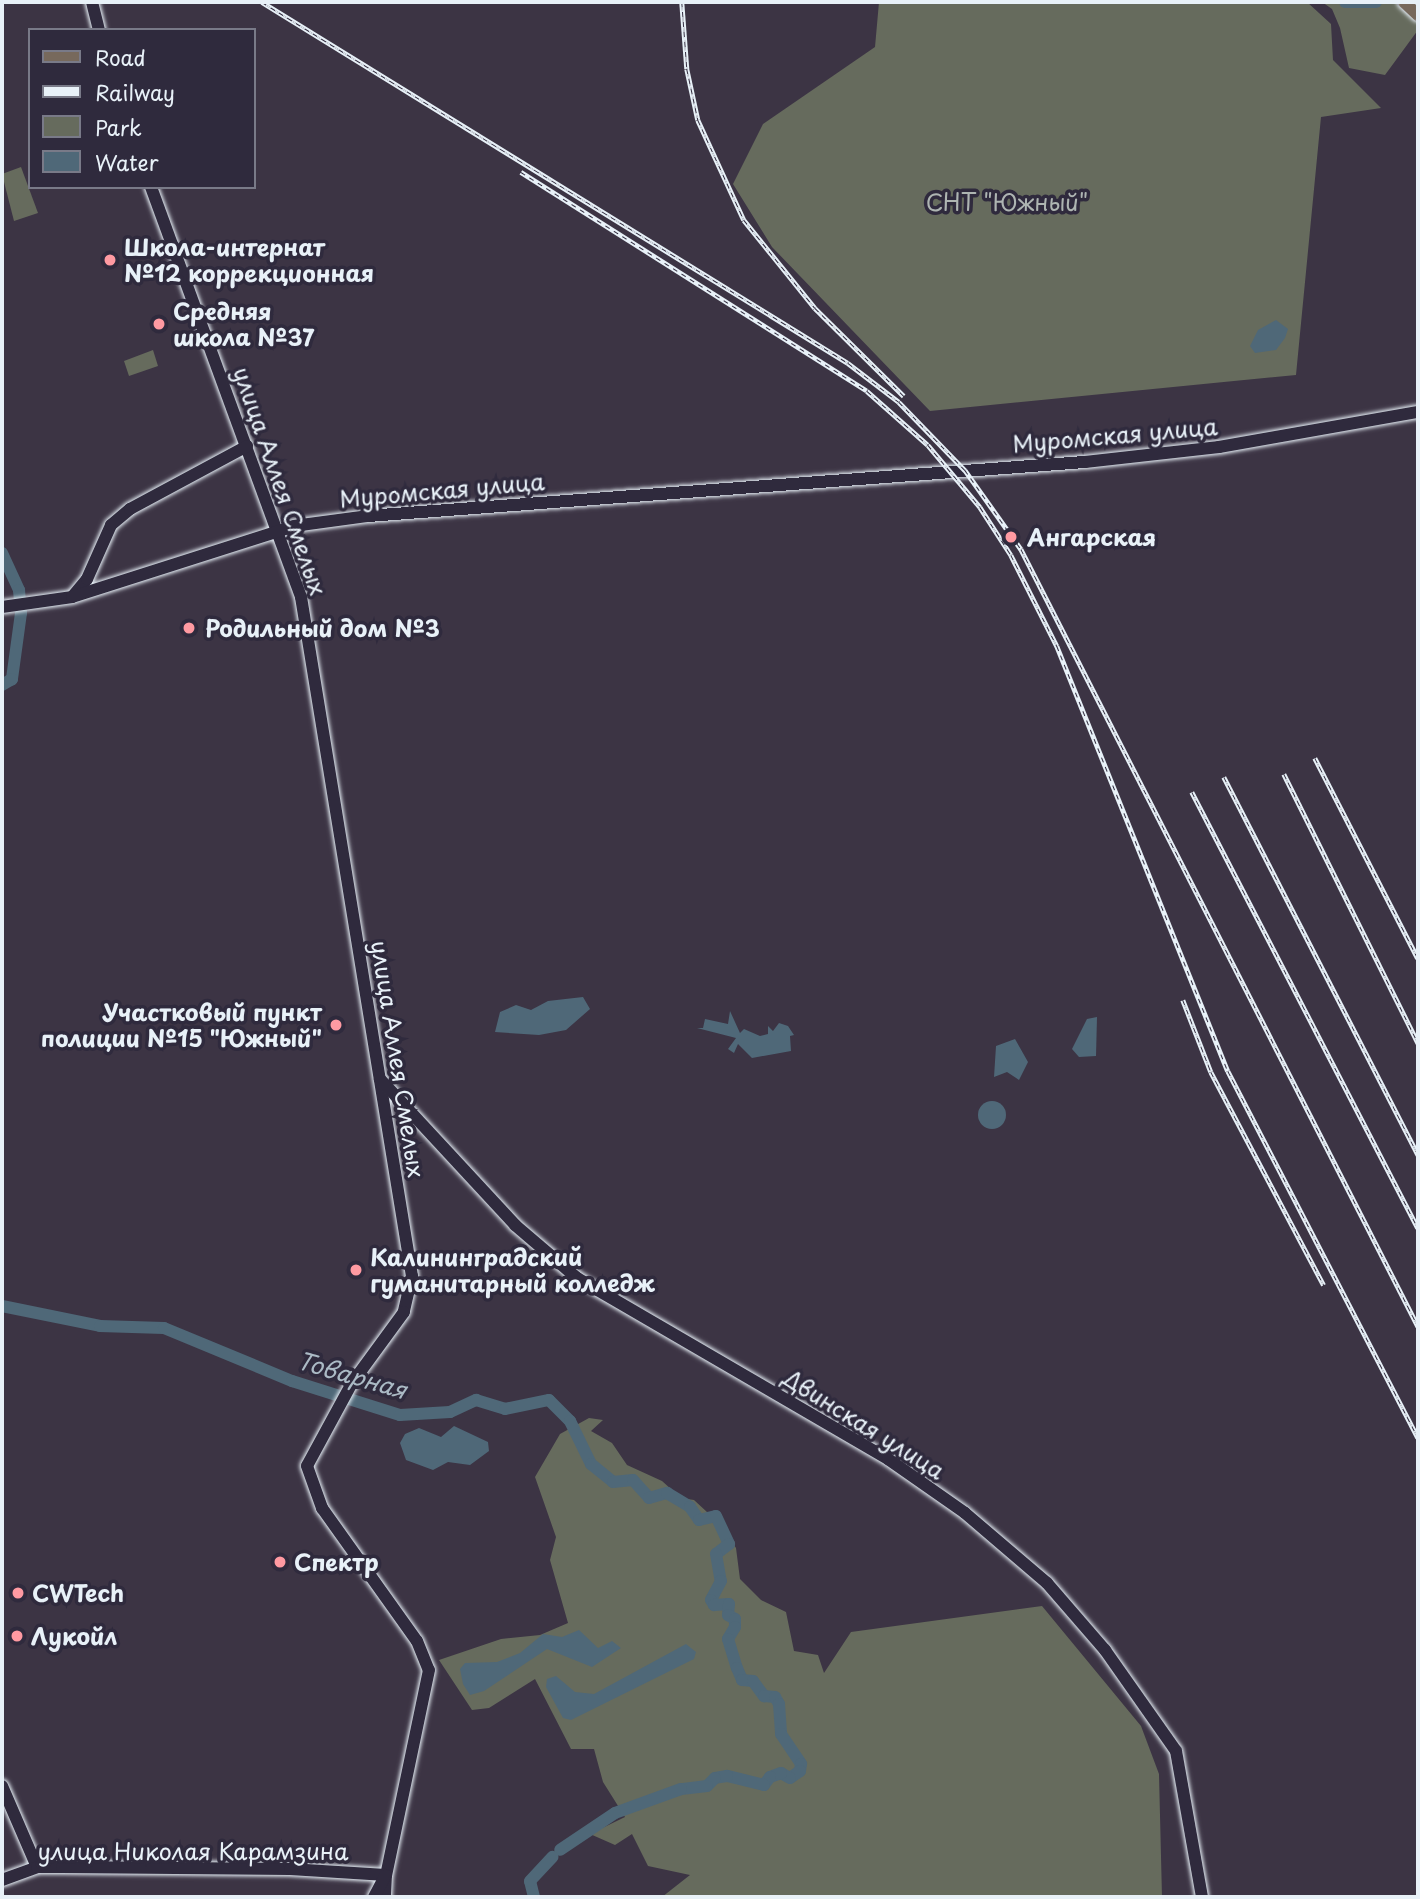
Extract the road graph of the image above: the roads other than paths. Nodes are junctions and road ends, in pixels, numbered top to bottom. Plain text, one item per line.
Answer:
1 (92, 2) edge
2 (1404, 2) edge
3 (1418, 15) edge
4 (98, 28) edge
5 (152, 189) edge
6 (1418, 412) edge
7 (247, 446) junction
8 (280, 533) junction
9 (87, 579) junction
10 (98, 588) junction
11 (72, 597) junction
12 (4, 607) edge
13 (380, 1078) junction
14 (2, 1786) edge
15 (37, 1867) junction
16 (386, 1875) junction
17 (2, 1880) edge
18 (374, 1897) edge
19 (385, 1897) edge
20 (1202, 1897) edge

1 - 4 main road
2 - 3 main road
5 - 7 main road, улица Аллея Смелых
6 - 8 main road, Муромская улица
7 - 8 main road, улица Аллея Смелых
7 - 9 main road
8 - 10 main road, Муромская улица
8 - 13 main road, улица Аллея Смелых
9 - 10 main road
9 - 11 main road
10 - 11 main road, Муромская улица
11 - 12 main road, Муромская улица
13 - 16 main road, улица Аллея Смелых
13 - 20 main road, Двинская улица
14 - 15 main road
15 - 16 main road, улица Николая Карамзина
15 - 17 main road, улица Николая Карамзина
16 - 18 main road
16 - 19 main road, улица Аллея Смелых

